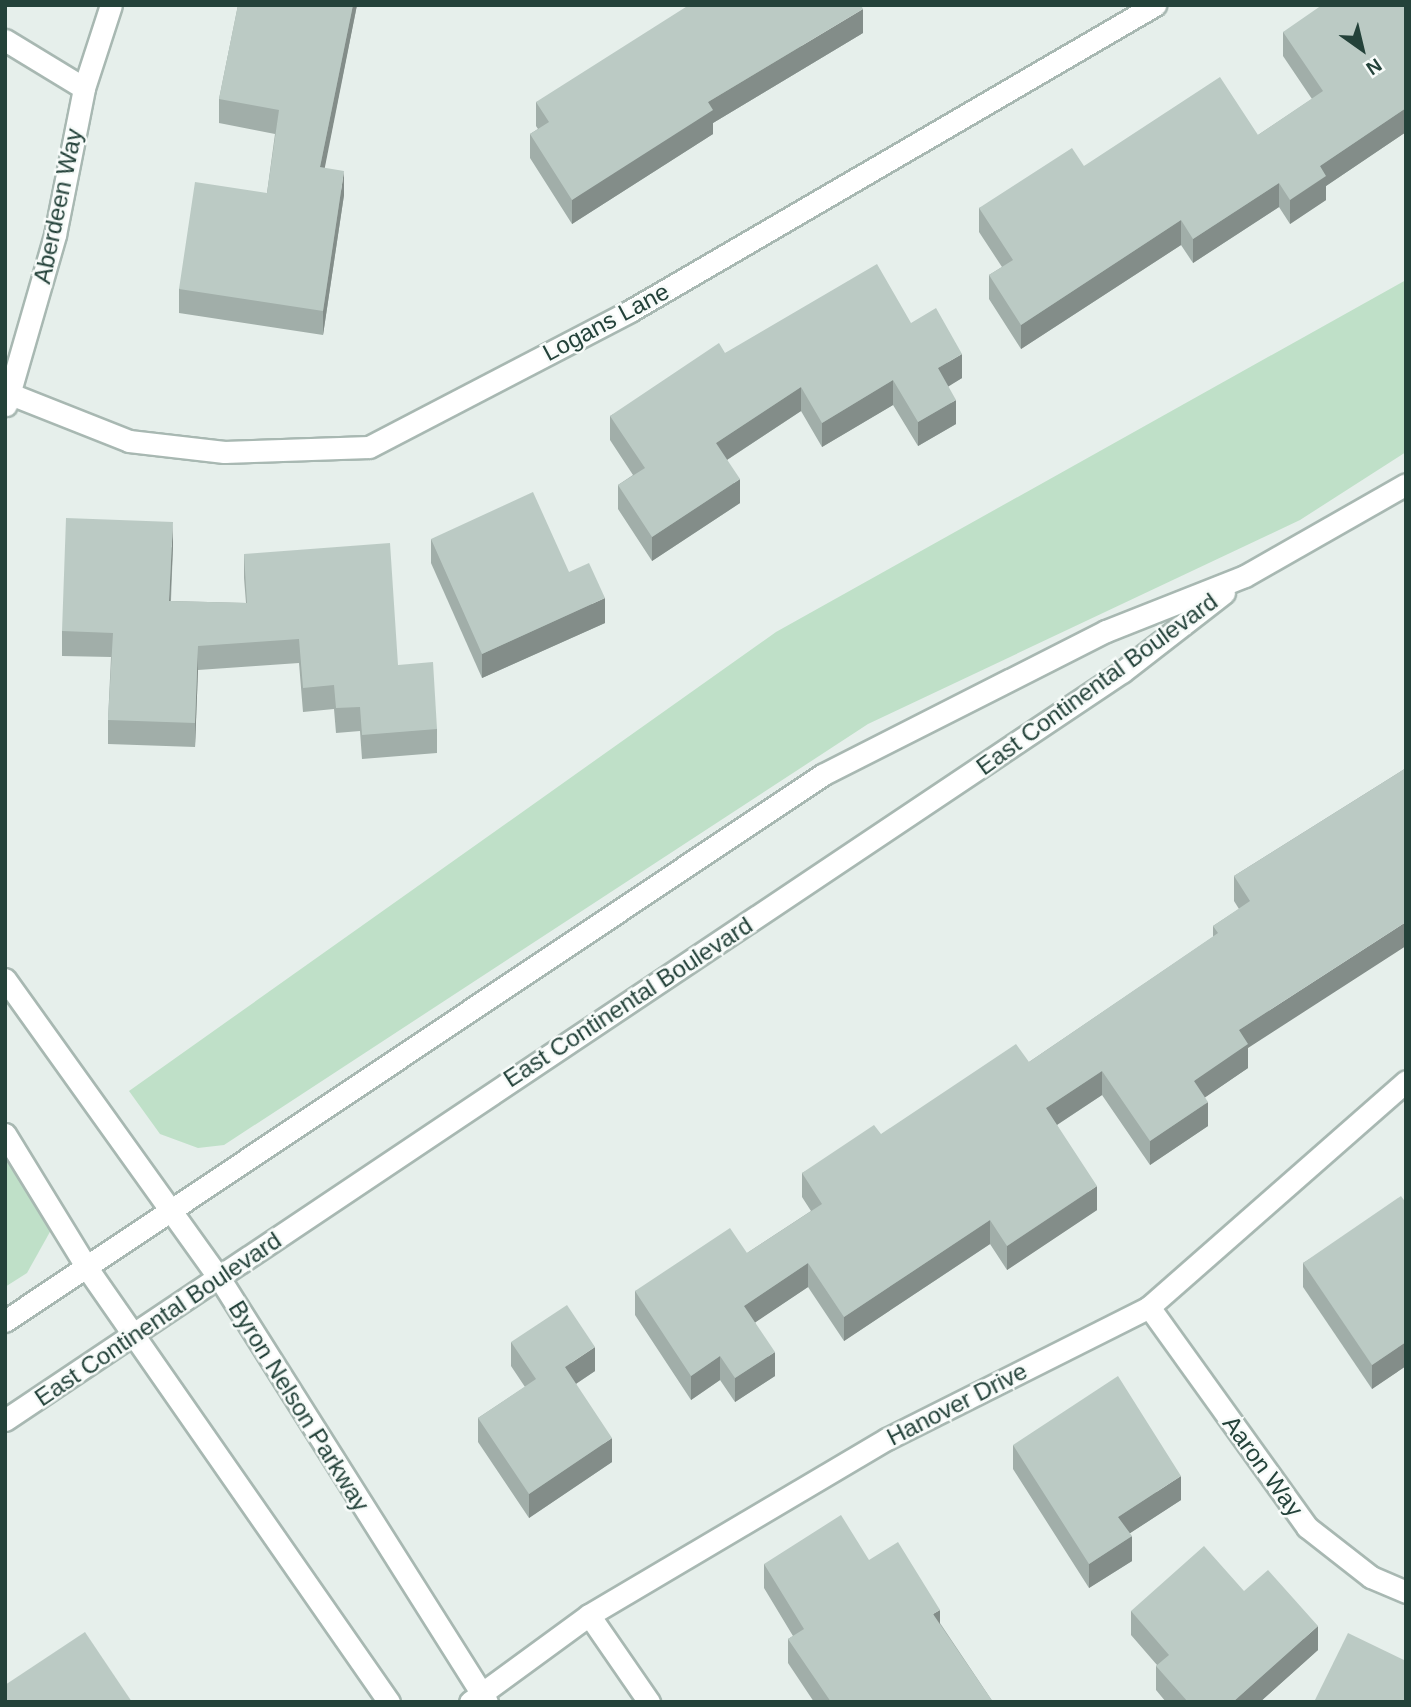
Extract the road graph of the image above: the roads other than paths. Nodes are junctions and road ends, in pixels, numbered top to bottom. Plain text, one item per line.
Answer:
1 (111, 5) edge
2 (1155, 5) edge
3 (5, 40) edge
4 (84, 88) junction
5 (9, 401) edge
6 (1406, 484) edge
7 (1245, 576) junction
8 (5, 979) edge
9 (1406, 1081) edge
10 (5, 1134) edge
11 (173, 1210) junction
12 (88, 1268) junction
13 (219, 1279) junction
14 (1149, 1307) junction
15 (5, 1321) edge
16 (135, 1336) junction
17 (5, 1420) edge
18 (1406, 1592) edge
19 (589, 1615) junction
20 (479, 1699) edge
21 (388, 1702) edge
22 (649, 1702) edge

1 - 4 street, Aberdeen Way
2 - 5 street, Logans Lane
3 - 4 street
4 - 5 street, Aberdeen Way
6 - 7 street, East Continental Boulevard
7 - 11 street, East Continental Boulevard
7 - 13 street, East Continental Boulevard
8 - 11 street, Byron Nelson Parkway
9 - 14 street, Hanover Drive
10 - 12 street
11 - 12 street, East Continental Boulevard
11 - 13 street, Byron Nelson Parkway
12 - 15 street, East Continental Boulevard
12 - 16 street
13 - 16 street, East Continental Boulevard
13 - 20 street, Byron Nelson Parkway
14 - 18 street, Aaron Way
14 - 19 street, Hanover Drive
16 - 17 street, East Continental Boulevard
16 - 21 street
19 - 20 street, Hanover Drive
19 - 22 street

